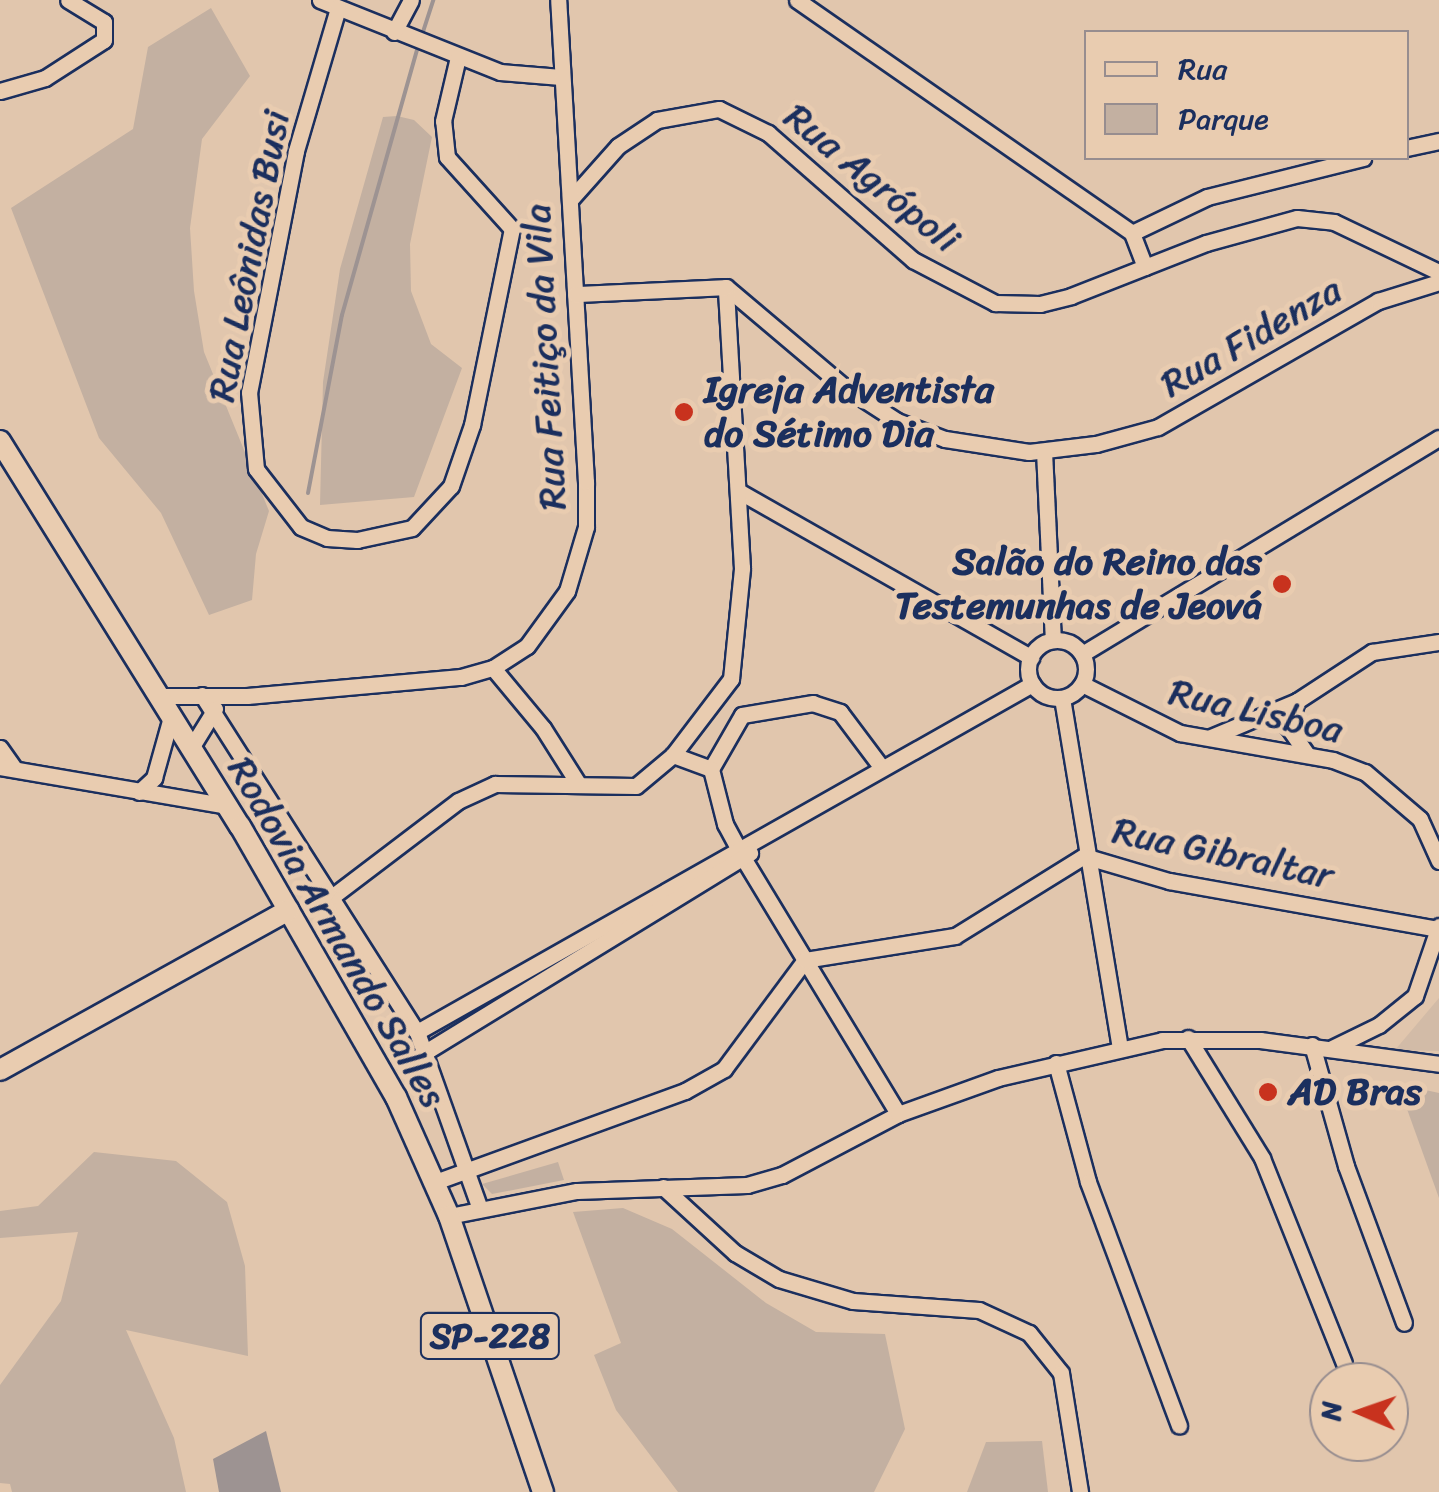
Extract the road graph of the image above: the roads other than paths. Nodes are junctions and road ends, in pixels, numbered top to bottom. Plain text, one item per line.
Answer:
1 (68, 0) edge
2 (320, 0) edge
3 (411, 0) edge
4 (558, 0) edge
5 (797, 0) edge
6 (338, 8) junction
7 (394, 32) junction
8 (458, 57) junction
9 (561, 77) junction
10 (0, 91) edge
11 (1439, 141) edge
12 (1409, 147) edge
13 (1355, 160) edge
14 (570, 200) junction
15 (1132, 233) junction
16 (1145, 267) junction
17 (1439, 272) edge
18 (1439, 282) edge
19 (726, 287) junction
20 (575, 294) junction
21 (1439, 438) edge
22 (0, 441) edge
23 (1044, 452) junction
24 (740, 492) junction
25 (1053, 640) junction
26 (1439, 642) edge
27 (1082, 654) junction
28 (1030, 657) junction
29 (493, 668) junction
30 (1032, 684) junction
31 (1082, 684) junction
32 (202, 695) junction
33 (159, 696) junction
34 (247, 696) junction
35 (1062, 698) junction
36 (1297, 701) junction
37 (712, 708) junction
38 (211, 711) junction
39 (171, 717) junction
40 (736, 719) junction
41 (1211, 737) junction
42 (0, 748) edge
43 (190, 748) junction
44 (674, 755) junction
45 (1308, 755) junction
46 (7, 768) edge
47 (882, 768) junction
48 (711, 769) junction
49 (578, 784) junction
50 (139, 792) junction
51 (226, 806) junction
52 (745, 852) junction
53 (1084, 856) junction
54 (1439, 861) edge
55 (333, 896) junction
56 (289, 910) junction
57 (1439, 928) edge
58 (805, 960) junction
59 (525, 978) junction
60 (417, 1032) junction
61 (1188, 1038) junction
62 (1312, 1045) junction
63 (1120, 1048) junction
64 (1332, 1048) junction
65 (426, 1052) junction
66 (1056, 1063) junction
67 (1439, 1064) edge
68 (0, 1070) edge
69 (898, 1114) junction
70 (470, 1168) junction
71 (435, 1182) junction
72 (663, 1186) junction
73 (480, 1209) junction
74 (449, 1216) junction
75 (1404, 1324) dead end
76 (1344, 1362) edge
77 (1179, 1426) dead end
78 (543, 1492) edge
79 (1080, 1492) edge

1 - 10 street
2 - 6 street
3 - 7 street
4 - 9 street, Rua Feitiço da Vila
5 - 15 street
6 - 7 street
6 - 8 street, Rua Leônidas Busi
7 - 8 street
8 - 9 street
9 - 14 street, Rua Feitiço da Vila
11 - 12 street
13 - 15 street
14 - 16 street, Rua Agrópoli
14 - 20 street, Rua Feitiço da Vila
15 - 16 street
16 - 17 street, Rua Agrópoli
18 - 23 street, Rua Fidenza
19 - 20 street
19 - 23 street, Rua Fidenza
19 - 24 street
20 - 29 street, Rua Feitiço da Vila
21 - 27 street
22 - 33 main road, Rodovia Armando Salles / SP-228
23 - 25 street
24 - 28 street
24 - 37 street
25 - 27 street
25 - 28 street
26 - 36 street
27 - 31 street
28 - 30 street
29 - 34 street
29 - 49 street
30 - 35 street
30 - 47 street
31 - 35 street
31 - 41 street, Rua Lisboa
32 - 33 street
32 - 34 street
32 - 38 street
33 - 39 main road, Rodovia Armando Salles / SP-228
34 - 38 street
35 - 53 street
36 - 41 street
36 - 45 street
37 - 40 street
37 - 44 street
38 - 43 street
38 - 55 street
39 - 43 main road, Rodovia Armando Salles / SP-228
39 - 50 street
40 - 47 street
40 - 48 street
41 - 45 street, Rua Lisboa
42 - 46 street
43 - 51 main road, Rodovia Armando Salles / SP-228
44 - 48 street
44 - 49 street
45 - 54 street, Rua Lisboa
46 - 50 street
47 - 52 street
48 - 52 street
49 - 55 street
50 - 51 street
51 - 56 main road, Rodovia Armando Salles / SP-228
52 - 58 street
52 - 59 street
53 - 57 street, Rua Gibraltar
53 - 58 street, Rua Gibraltar
53 - 63 street
55 - 60 street
56 - 68 main road
56 - 71 main road, Rodovia Armando Salles / SP-228
57 - 64 street
58 - 69 street
58 - 70 street
59 - 60 street
59 - 65 street
60 - 65 street
61 - 62 street
61 - 63 street
61 - 76 street
62 - 64 street
62 - 75 street
63 - 66 street
64 - 67 street
65 - 70 street
66 - 69 street
66 - 77 street
69 - 72 street
70 - 71 street
70 - 73 street
71 - 74 main road, Rodovia Armando Salles / SP-228
72 - 73 street
72 - 79 street
73 - 74 street
74 - 78 main road, Rodovia Armando Salles / SP-228

